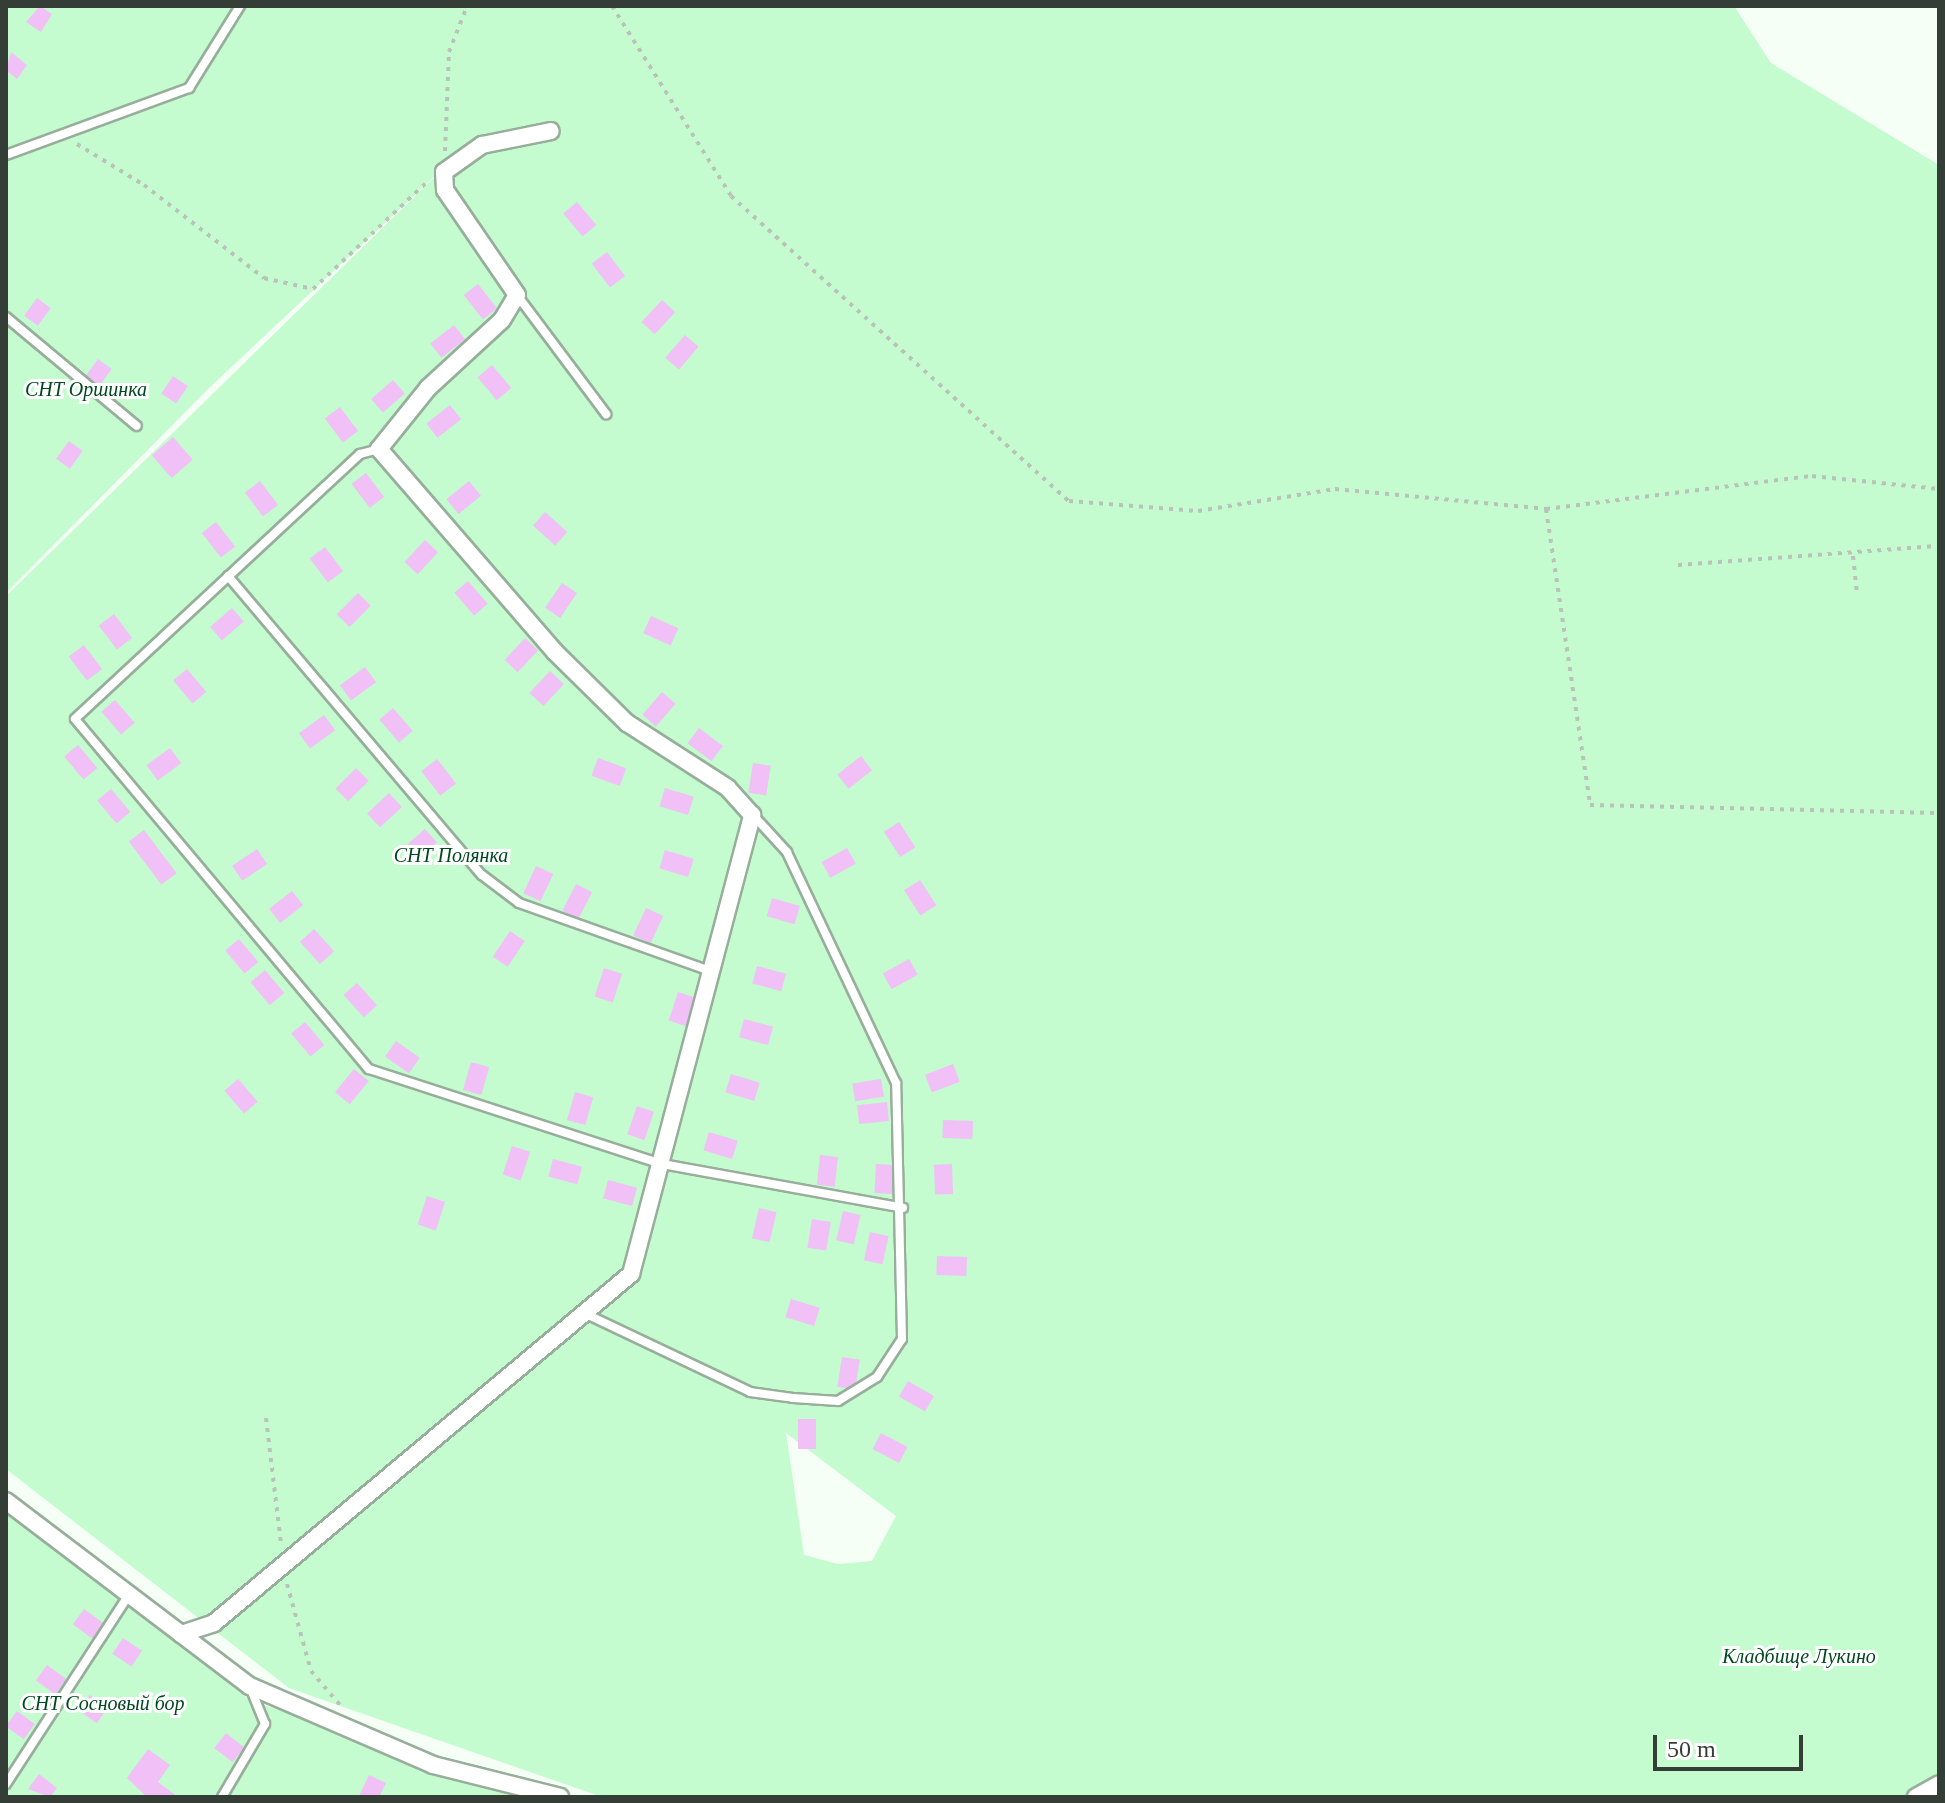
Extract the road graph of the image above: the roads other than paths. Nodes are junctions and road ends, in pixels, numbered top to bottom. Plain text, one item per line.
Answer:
1 (240, 6) edge
2 (551, 131) dead end
3 (6, 155) edge
4 (517, 295) junction
5 (6, 317) edge
6 (606, 414) dead end
7 (137, 426) dead end
8 (379, 449) junction
9 (228, 576) junction
10 (752, 815) junction
11 (710, 971) junction
12 (662, 1164) junction
13 (903, 1208) junction
14 (584, 1313) junction
15 (6, 1501) edge
16 (128, 1596) junction
17 (181, 1634) junction
18 (250, 1686) junction
19 (6, 1784) edge
20 (1939, 1784) edge
21 (517, 1793) edge
22 (222, 1797) edge
23 (560, 1797) edge
24 (1916, 1797) edge

1 - 3 lane
2 - 4 street
4 - 6 lane
4 - 8 street
5 - 7 lane
8 - 9 lane
8 - 10 street
9 - 11 lane
9 - 12 lane
10 - 11 street
10 - 13 lane
11 - 12 street
12 - 13 lane
12 - 14 street
13 - 14 lane
14 - 17 street
15 - 16 street
16 - 17 street
16 - 19 lane
17 - 18 street
18 - 21 street
18 - 22 lane
20 - 24 street
21 - 23 street

